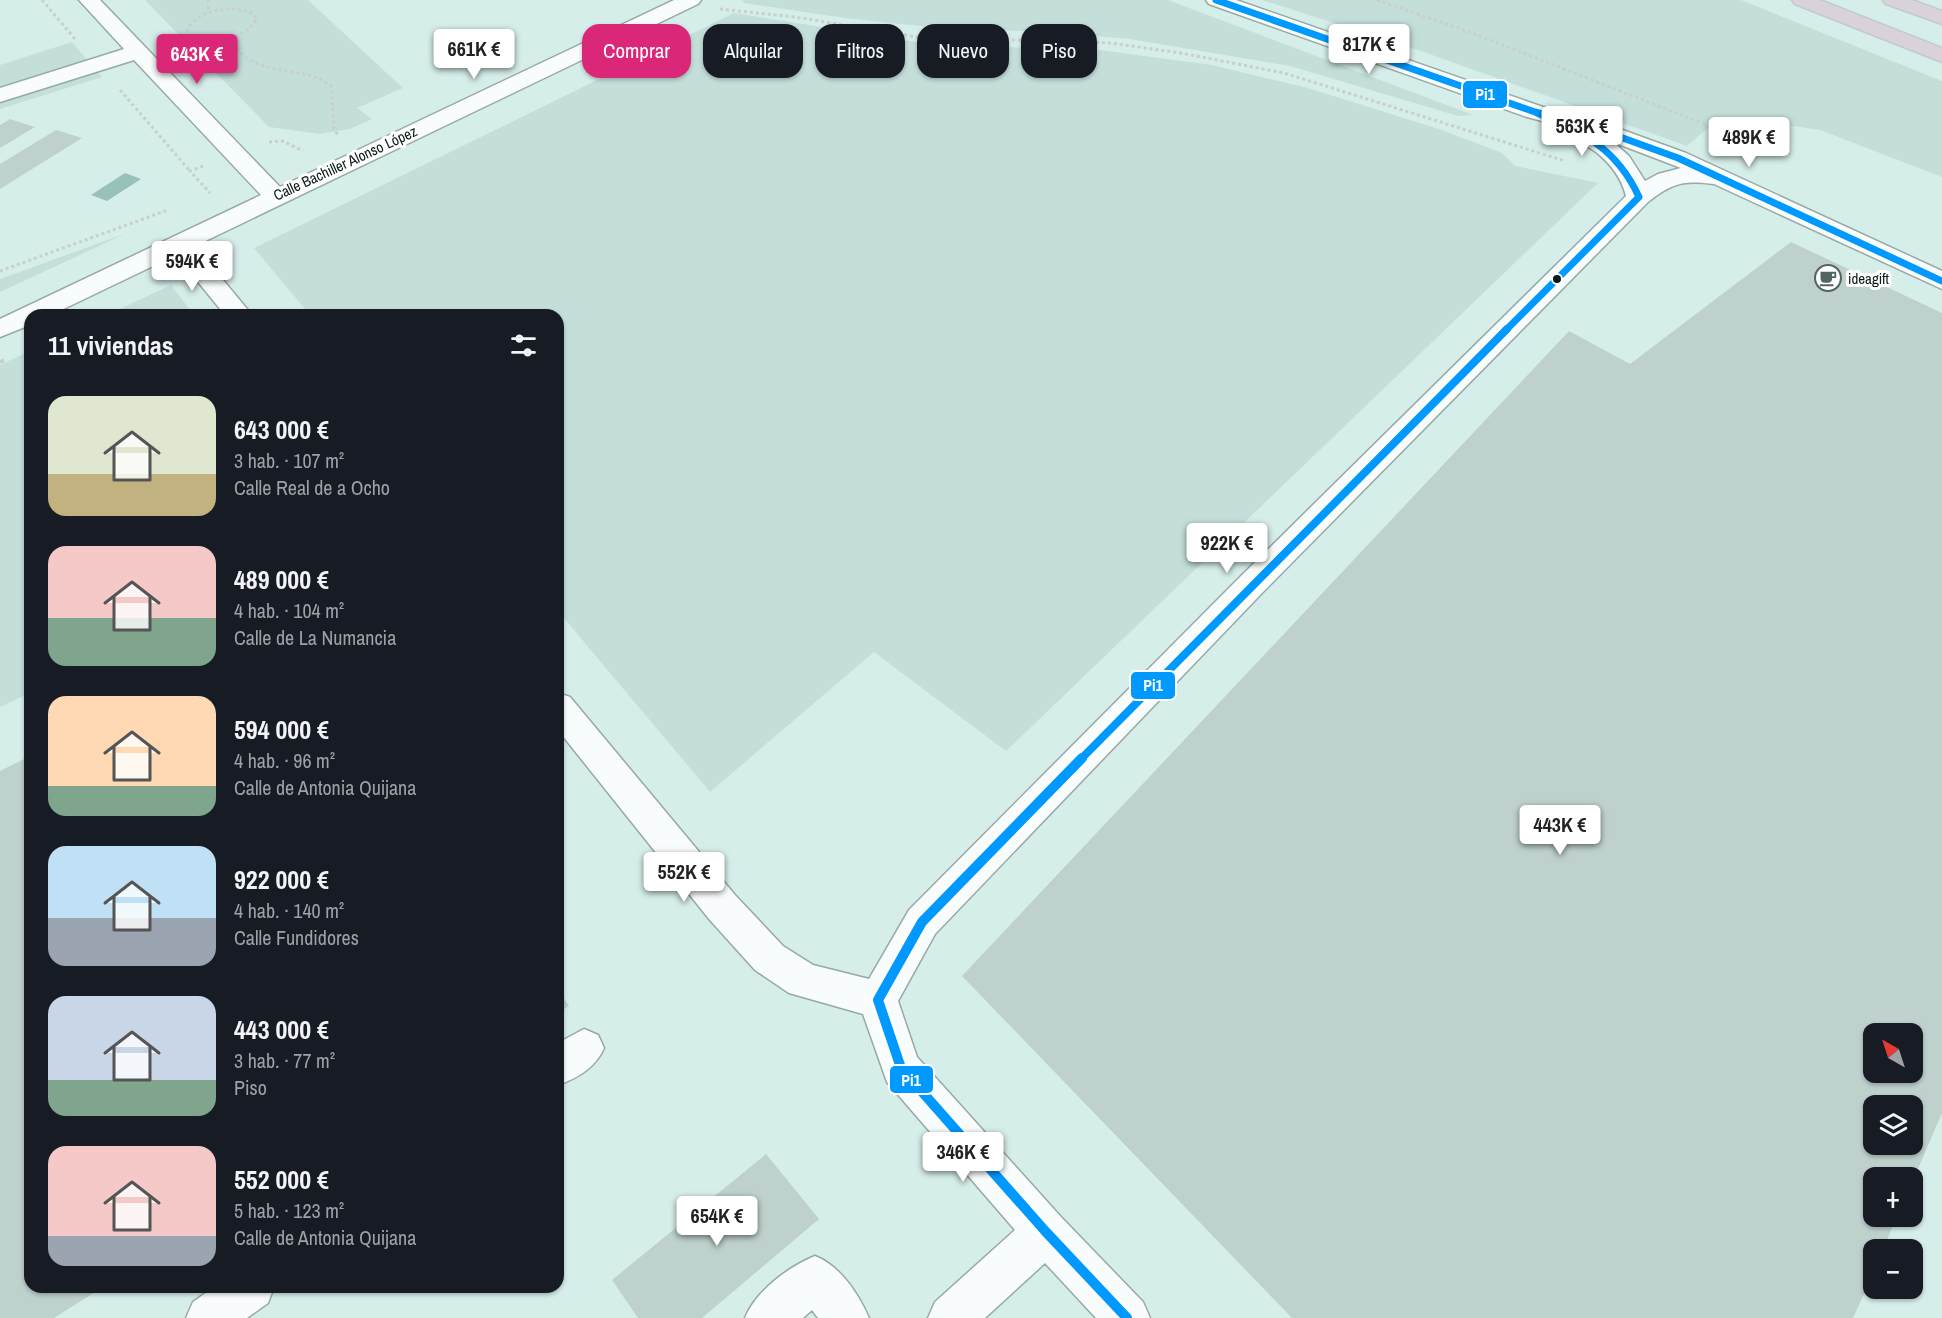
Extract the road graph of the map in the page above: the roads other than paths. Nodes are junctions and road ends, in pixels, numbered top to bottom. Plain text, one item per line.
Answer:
1 (89, 0) edge
2 (1216, 0) edge
3 (1802, 0) edge
4 (1893, 0) edge
5 (1915, 0) edge
6 (701, 4) edge
7 (1941, 18) edge
8 (136, 52) junction
9 (1942, 56) edge
10 (0, 95) edge
11 (1535, 112) junction
12 (1717, 177) junction
13 (1634, 184) junction
14 (275, 196) junction
15 (179, 242) junction
16 (1942, 281) edge
17 (41, 309) edge
18 (233, 309) edge
19 (24, 317) edge
20 (0, 329) edge
21 (564, 713) edge
22 (878, 1000) junction
23 (1046, 1232) junction
24 (244, 1293) edge
25 (209, 1318) edge
26 (768, 1318) edge
27 (846, 1318) edge
28 (951, 1318) edge
29 (1127, 1318) edge

1 - 8 street
2 - 11 street
3 - 9 highway
4 - 7 highway
5 - 7 highway
6 - 14 street, Calle Bachiller Alonso López
8 - 10 street
8 - 14 street
11 - 12 street
11 - 13 street
12 - 13 street
12 - 16 street
13 - 22 street
14 - 15 street, Calle Bachiller Alonso López
15 - 17 street, Calle Bachiller Alonso López
15 - 18 street
19 - 20 street, Calle Bachiller Alonso López
21 - 22 street
22 - 23 street
23 - 28 street
23 - 29 street
24 - 25 street
26 - 27 street

